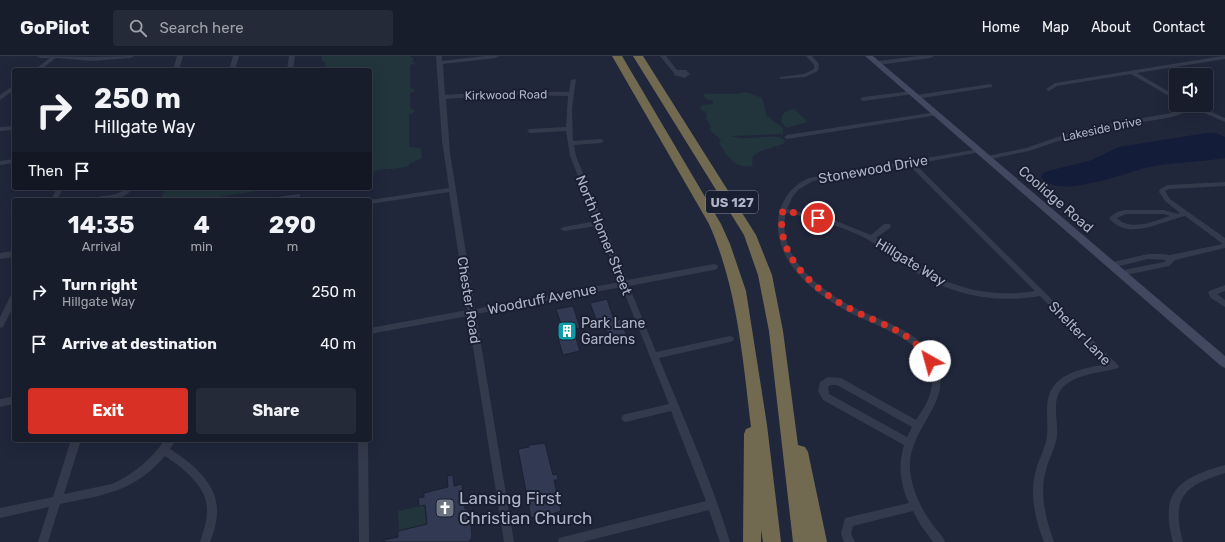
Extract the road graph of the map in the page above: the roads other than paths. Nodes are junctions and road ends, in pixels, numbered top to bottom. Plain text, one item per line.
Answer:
1 (40, 56) edge
2 (132, 56) edge
3 (180, 56) edge
4 (236, 56) edge
5 (292, 56) edge
6 (496, 56) edge
7 (617, 56) edge
8 (638, 56) edge
9 (663, 56) edge
10 (809, 56) edge
11 (869, 56) edge
12 (931, 56) edge
13 (1225, 56) edge
14 (55, 57) edge
15 (1188, 57) edge
16 (439, 59) edge
17 (1196, 61) junction
18 (878, 63) junction
19 (40, 68) edge
20 (177, 68) edge
21 (233, 68) edge
22 (290, 68) edge
23 (676, 72) dead end
24 (1133, 73) junction
25 (782, 78) dead end
26 (574, 80) dead end
27 (990, 86) dead end
28 (12, 89) edge
29 (1049, 89) dead end
30 (0, 92) edge
31 (7, 93) junction
32 (12, 93) edge
33 (570, 94) junction
34 (1169, 94) edge
35 (914, 95) junction
36 (443, 97) junction
37 (0, 98) edge
38 (863, 99) dead end
39 (1177, 112) edge
40 (1207, 112) edge
41 (936, 114) junction
42 (1225, 120) edge
43 (12, 128) edge
44 (0, 129) edge
45 (567, 129) junction
46 (530, 131) dead end
47 (787, 137) dead end
48 (601, 141) dead end
49 (570, 143) junction
50 (979, 151) junction
51 (987, 158) junction
52 (12, 161) edge
53 (910, 162) junction
54 (0, 163) edge
55 (1225, 184) edge
56 (453, 189) junction
57 (128, 190) edge
58 (106, 198) edge
59 (372, 202) edge
60 (783, 210) junction
61 (1186, 214) junction
62 (1175, 215) junction
63 (599, 223) junction
64 (887, 226) dead end
65 (564, 229) dead end
66 (871, 239) junction
67 (1225, 242) edge
68 (1225, 246) edge
69 (12, 254) edge
70 (0, 256) edge
71 (1170, 258) junction
72 (1112, 265) junction
73 (714, 267) dead end
74 (1121, 273) junction
75 (624, 284) junction
76 (1225, 288) edge
77 (739, 291) junction
78 (1041, 293) junction
79 (12, 301) edge
80 (1225, 304) edge
81 (471, 312) junction
82 (0, 325) edge
83 (372, 331) edge
84 (730, 339) dead end
85 (653, 356) junction
86 (1225, 363) edge
87 (781, 367) junction
88 (12, 400) edge
89 (0, 403) edge
90 (674, 408) junction
91 (626, 418) dead end
92 (918, 426) junction
93 (75, 442) edge
94 (170, 442) edge
95 (363, 442) edge
96 (909, 443) junction
97 (164, 450) junction
98 (1225, 469) edge
99 (56, 500) junction
100 (712, 504) junction
101 (915, 506) junction
102 (0, 513) edge
103 (43, 542) edge
104 (205, 542) edge
105 (364, 542) edge
106 (509, 542) edge
107 (563, 542) edge
108 (725, 542) edge
109 (752, 542) edge
110 (772, 542) edge
111 (802, 542) edge
112 (818, 542) edge
113 (850, 542) edge
114 (940, 542) edge
115 (1049, 542) edge
116 (1178, 542) edge

1 - 14 street
2 - 14 street
3 - 20 street
4 - 21 street
5 - 22 street
6 - 16 street
7 - 77 highway, US 127
8 - 87 highway, US 127
9 - 23 street
10 - 25 street
11 - 18 street, Coolidge Road
12 - 18 street
13 - 17 street
14 - 19 street
15 - 17 street
16 - 36 street, Chester Road
17 - 24 street
18 - 35 street, Coolidge Road
24 - 29 street
24 - 34 street
26 - 33 street, North Homer Street
27 - 35 street
28 - 31 street
30 - 31 street
31 - 32 street
31 - 37 street
33 - 36 street, Kirkwood Road
33 - 45 street, North Homer Street
35 - 38 street
35 - 41 street, Coolidge Road
36 - 56 street, Chester Road
39 - 51 street, Lakeside Drive
40 - 42 street
41 - 47 street
41 - 50 street, Coolidge Road
43 - 44 street
45 - 46 street
45 - 49 street, North Homer Street
48 - 49 street
49 - 63 street, North Homer Street
50 - 51 street, Coolidge Road
50 - 53 street, Stonewood Drive
51 - 72 street, Coolidge Road
52 - 54 street
53 - 60 street, Stonewood Drive
53 - 78 street, Shelter Lane
55 - 61 street
56 - 59 street
56 - 81 street, Chester Road
57 - 58 street
60 - 66 street, Hillgate Way
60 - 92 street
61 - 62 street
61 - 67 street
62 - 62 street
63 - 65 street
63 - 75 street, North Homer Street
64 - 66 street
66 - 78 street, Hillgate Way
68 - 71 street
69 - 70 street
71 - 72 street
71 - 74 street
72 - 74 street, Coolidge Road
73 - 75 street, Woodruff Avenue
74 - 86 street, Coolidge Road
75 - 81 street, Woodruff Avenue
75 - 85 street, North Homer Street
76 - 80 street
77 - 109 highway
77 - 110 highway, US 127
78 - 115 street, Shelter Lane
79 - 82 street
81 - 83 street, Woodruff Avenue
81 - 106 street, Chester Road
84 - 85 street
85 - 90 street, North Homer Street
87 - 111 highway, US 127
87 - 112 highway
88 - 89 street
90 - 91 street
90 - 100 street, North Homer Street
92 - 96 street
92 - 96 street
93 - 99 street
94 - 97 street
95 - 105 street
96 - 101 street
97 - 99 street
97 - 104 street
98 - 116 street
99 - 102 street
99 - 103 street
100 - 107 street
100 - 108 street, North Homer Street
101 - 113 street
101 - 114 street

